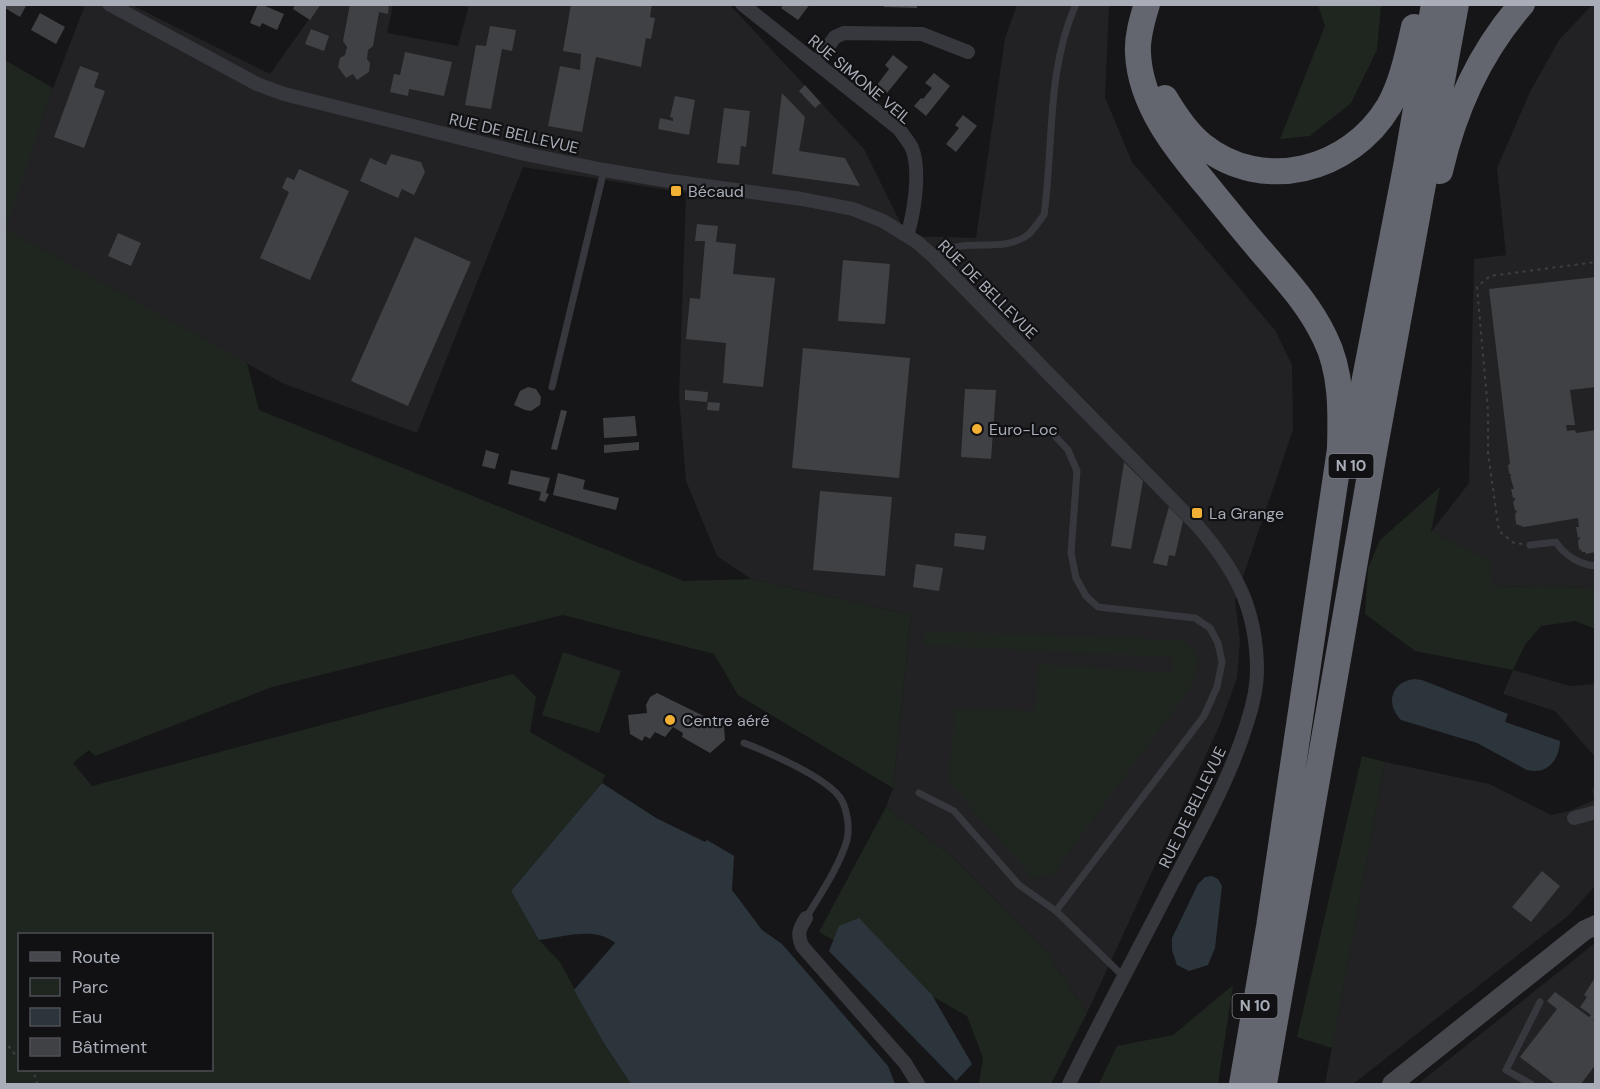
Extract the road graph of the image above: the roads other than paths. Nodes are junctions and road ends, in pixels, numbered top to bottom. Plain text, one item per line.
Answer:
1 (109, 4) edge
2 (742, 4) edge
3 (1076, 4) edge
4 (1147, 4) edge
5 (1164, 4) edge
6 (1419, 4) edge
7 (1434, 4) edge
8 (1456, 4) edge
9 (1522, 4) edge
10 (968, 52) dead end
11 (816, 63) junction
12 (604, 170) junction
13 (908, 236) junction
14 (934, 257) junction
15 (552, 387) dead end
16 (1056, 437) dead end
17 (1374, 452) junction
18 (1530, 545) road end
19 (1596, 566) edge
20 (744, 743) dead end
21 (919, 793) dead end
22 (1596, 812) edge
23 (1574, 818) dead end
24 (1056, 911) junction
25 (806, 918) joint
26 (1592, 924) edge
27 (1269, 927) junction
28 (1124, 977) junction
29 (1540, 1002) dead end
30 (918, 1084) edge
31 (1069, 1084) edge
32 (1242, 1084) edge
33 (1264, 1084) edge
34 (1392, 1084) edge
35 (1531, 1084) edge

1 - 12 street, RUE DE BELLEVUE
2 - 11 street, RUE SIMONE VEIL
3 - 14 lane
4 - 27 highway
5 - 6 highway
7 - 27 highway, N 10
8 - 17 highway, N 10
9 - 17 highway
10 - 11 street
11 - 13 street, RUE SIMONE VEIL
12 - 13 street, RUE DE BELLEVUE
12 - 15 lane
13 - 14 street, RUE DE BELLEVUE
14 - 28 street, RUE DE BELLEVUE
16 - 24 lane
17 - 33 highway, N 10
18 - 19 lane
20 - 25 lane
21 - 24 lane
22 - 23 street
24 - 28 lane
25 - 30 street
26 - 34 street
27 - 32 highway, N 10
28 - 31 street, RUE DE BELLEVUE
29 - 35 lane

